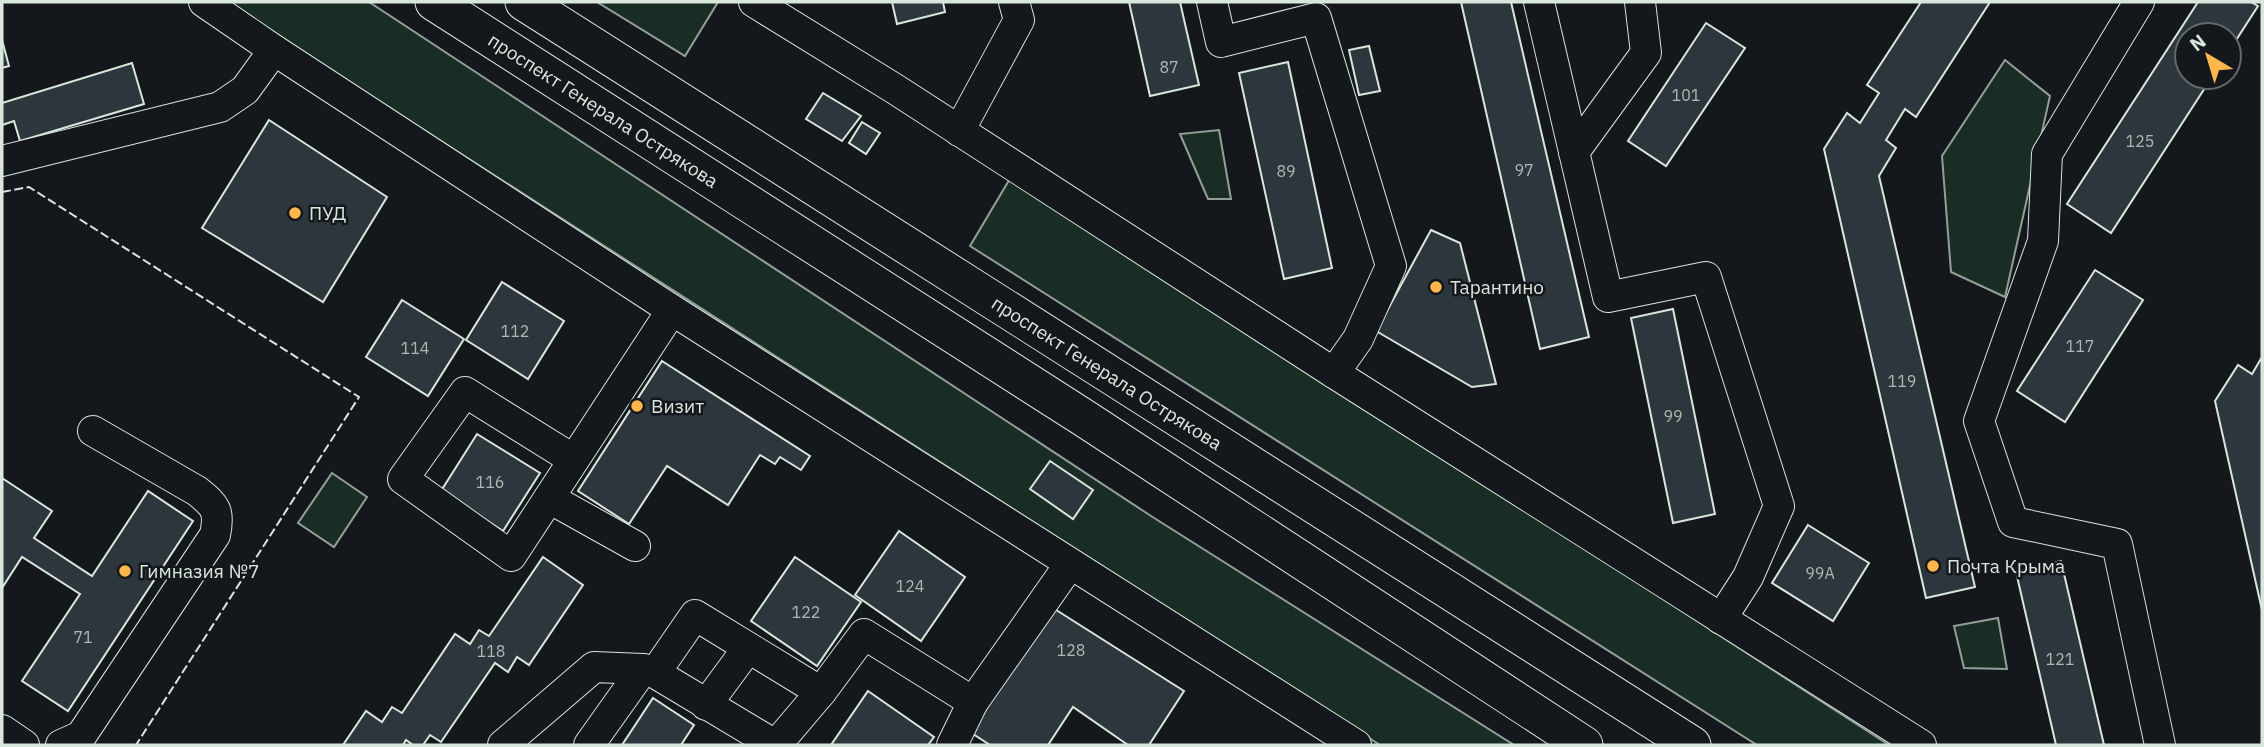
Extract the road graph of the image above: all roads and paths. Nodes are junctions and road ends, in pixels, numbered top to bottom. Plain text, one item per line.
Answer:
1 (204, 2) edge
2 (434, 2) edge
3 (524, 2) edge
4 (754, 2) edge
5 (1014, 2) edge
6 (1212, 2) edge
7 (1539, 2) edge
8 (1640, 2) edge
9 (2139, 2) edge
10 (274, 50) junction
11 (959, 131) junction
12 (1574, 152) junction
13 (2, 161) edge
14 (673, 310) junction
15 (1334, 373) junction
16 (93, 430) dead end
17 (574, 460) junction
18 (549, 498) junction
19 (635, 546) dead end
20 (1070, 564) junction
21 (1721, 619) junction
22 (748, 648) junction
23 (649, 671) junction
24 (821, 692) junction
25 (973, 702) junction
26 (706, 705) junction
27 (2, 730) edge
28 (24, 745) edge
29 (61, 745) edge
30 (503, 745) edge
31 (589, 745) edge
32 (776, 745) edge
33 (952, 745) edge
34 (1356, 745) edge
35 (1584, 745) edge
36 (1692, 745) edge
37 (1921, 745) edge
38 (2160, 745) edge

1 - 10 street
2 - 35 main road, проспект Генерала Острякова
3 - 36 main road, проспект Генерала Острякова
4 - 11 street
5 - 11 street
6 - 15 street
7 - 12 street
8 - 12 street
9 - 38 street
10 - 13 street
10 - 14 street
11 - 15 street
12 - 21 street
14 - 17 street
14 - 20 street
15 - 21 street
16 - 29 street
17 - 18 street
17 - 18 street
18 - 19 street
20 - 25 street
20 - 34 street
21 - 37 street
22 - 23 street
22 - 24 street
22 - 26 street
23 - 26 street
23 - 30 street
23 - 31 street
24 - 25 street
24 - 32 street
25 - 33 street
26 - 32 street
27 - 28 street

